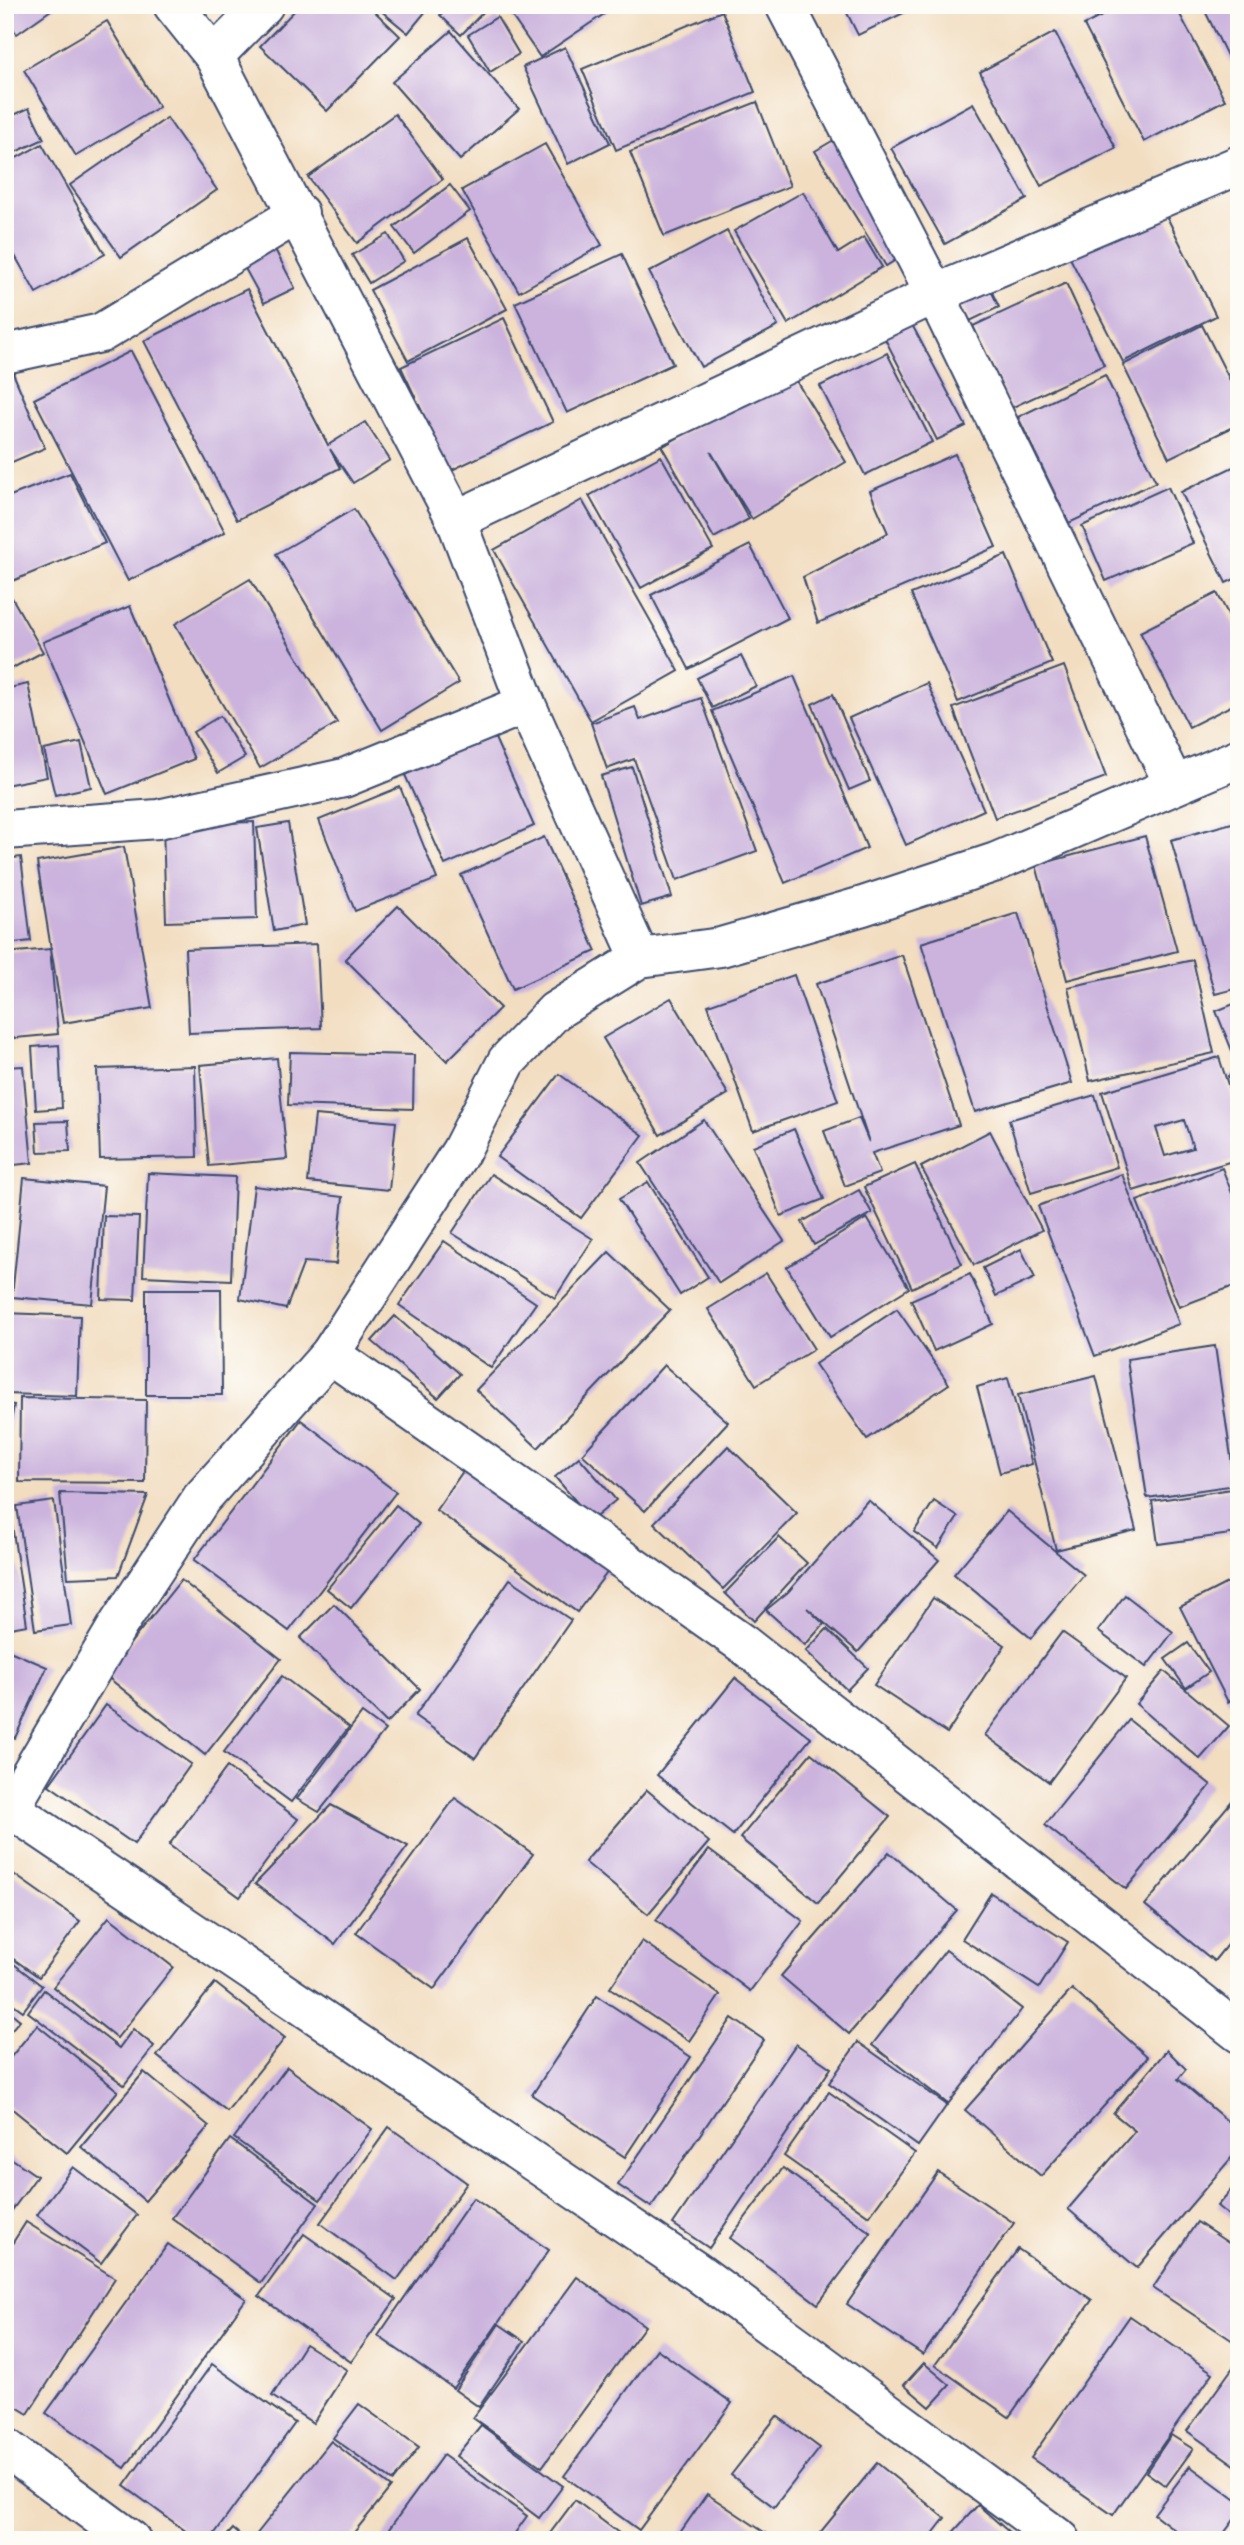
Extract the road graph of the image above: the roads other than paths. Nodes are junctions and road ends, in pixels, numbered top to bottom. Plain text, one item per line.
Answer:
1 (173, 5) edge
2 (264, 5) edge
3 (785, 5) edge
4 (214, 56) junction
5 (1239, 165) edge
6 (299, 213) junction
7 (935, 294) junction
8 (5, 354) edge
9 (456, 520) junction
10 (526, 704) junction
11 (1239, 758) edge
12 (1174, 785) junction
13 (5, 830) edge
14 (640, 958) junction
15 (330, 1354) junction
16 (8, 1813) edge
17 (1239, 2033) edge
18 (5, 2447) edge
19 (131, 2540) edge
20 (1061, 2540) edge

1 - 4 street
2 - 4 street
3 - 7 street
4 - 6 street
5 - 7 street
6 - 8 street
6 - 9 street
7 - 9 street
7 - 12 street
9 - 10 street
10 - 13 street
10 - 14 street
11 - 12 street
12 - 14 street
14 - 15 street
15 - 16 street
15 - 17 street
16 - 20 street
18 - 19 street

